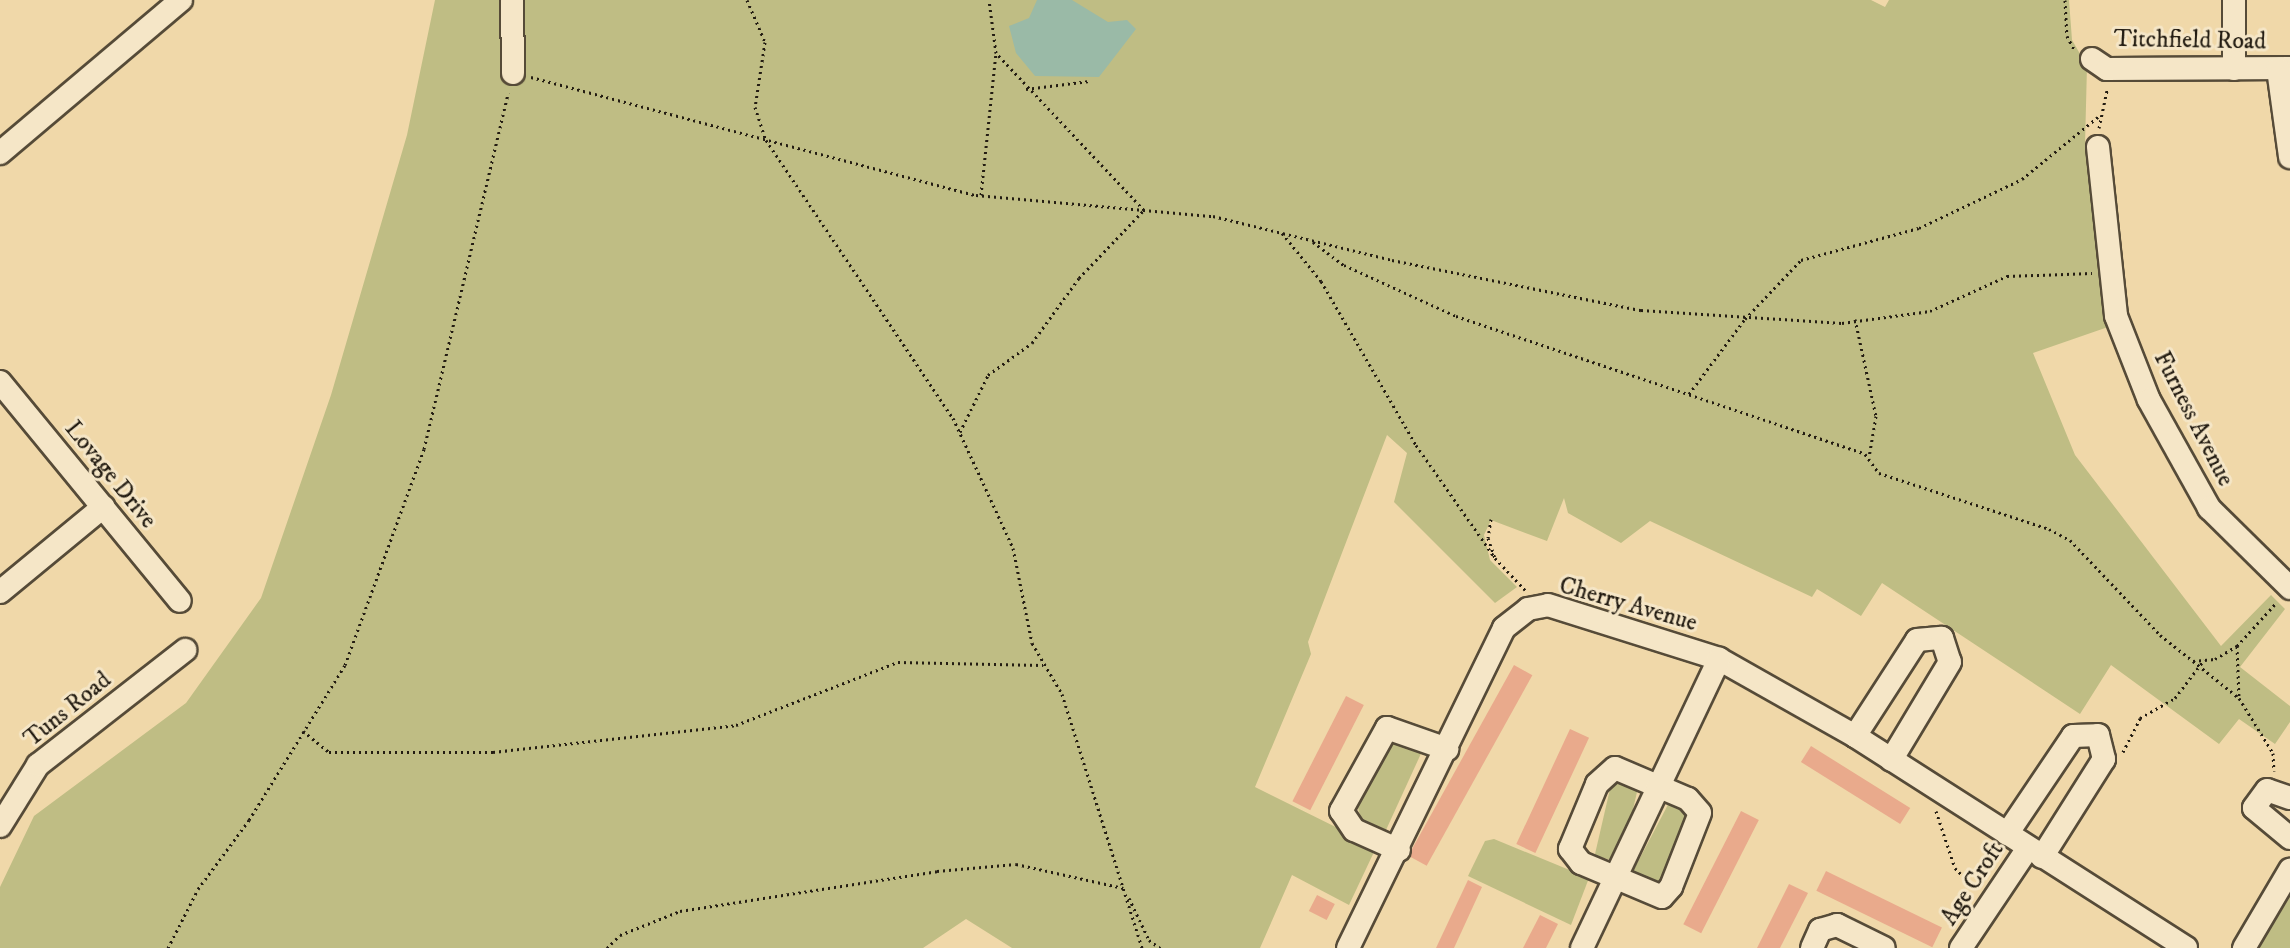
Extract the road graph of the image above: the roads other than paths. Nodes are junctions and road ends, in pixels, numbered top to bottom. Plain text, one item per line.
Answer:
1 (181, 0) edge
2 (512, 0) edge
3 (2234, 0) edge
4 (2100, 64) road end
5 (2234, 69) junction
6 (2284, 69) edge
7 (513, 73) road end
8 (2098, 147) road end
9 (0, 153) edge
10 (2290, 157) edge
11 (0, 382) edge
12 (103, 507) junction
13 (2290, 588) edge
14 (0, 592) edge
15 (180, 601) dead end
16 (185, 650) dead end
17 (1719, 659) junction
18 (1855, 736) junction
19 (1447, 749) junction
20 (1891, 760) junction
21 (1658, 786) junction
22 (8, 792) edge
23 (2280, 794) edge
24 (0, 826) edge
25 (2007, 834) junction
26 (2290, 838) edge
27 (1399, 850) junction
28 (2035, 853) junction
29 (2290, 870) edge
30 (1614, 880) junction
31 (1348, 948) edge
32 (1582, 948) edge
33 (1812, 948) edge
34 (1884, 948) edge
35 (1961, 948) edge
36 (2186, 948) edge
37 (2244, 948) edge

1 - 9 street
2 - 7 street
3 - 5 street
4 - 5 street, Titchfield Road
5 - 6 street, Titchfield Road
6 - 10 street
8 - 13 street, Furness Avenue
11 - 12 street, Lovage Drive
12 - 14 street
12 - 15 street, Lovage Drive
16 - 22 street, Tuns Road
17 - 18 street, Cherry Avenue
17 - 19 street, Cherry Avenue
17 - 21 street
18 - 20 street, Cherry Avenue
18 - 20 street
19 - 27 street, Cherry Avenue
19 - 27 street
20 - 25 street, Cherry Avenue
21 - 30 street
21 - 30 street
21 - 30 street
22 - 24 street, Tuns Road
23 - 26 street
25 - 28 street, Cherry Avenue
25 - 28 street
27 - 31 street, Cherry Avenue
28 - 35 street, Age Croft
28 - 36 street, Cherry Avenue
29 - 37 street
30 - 32 street
33 - 34 street

